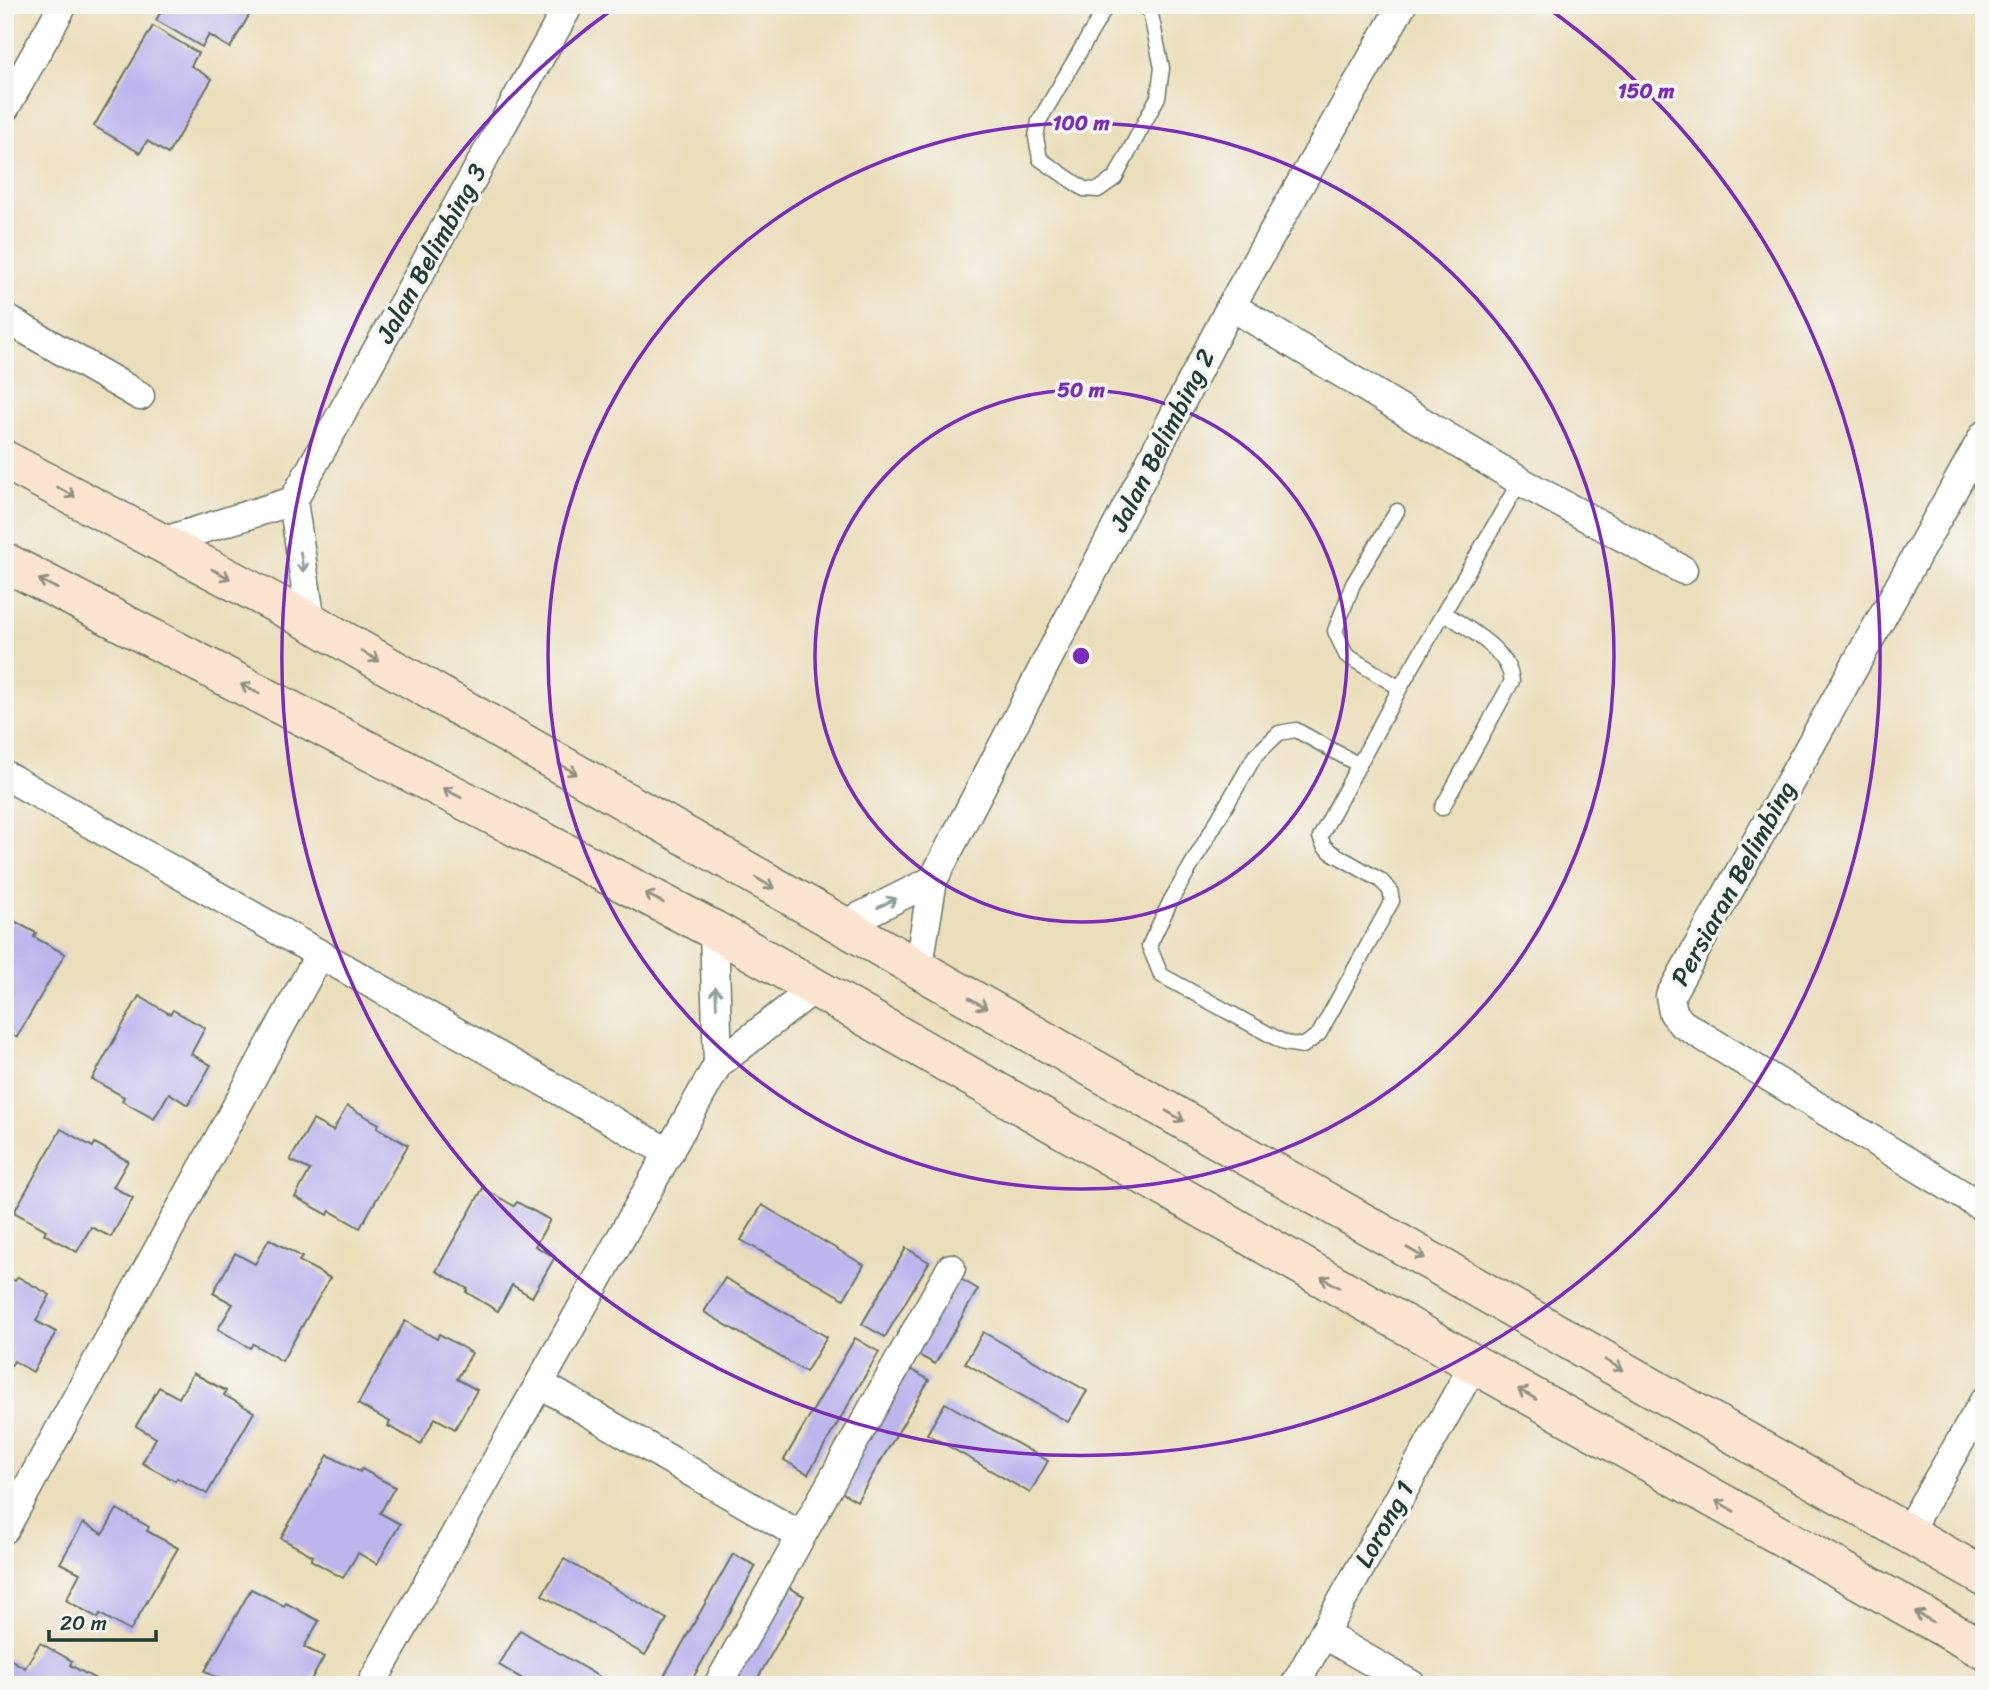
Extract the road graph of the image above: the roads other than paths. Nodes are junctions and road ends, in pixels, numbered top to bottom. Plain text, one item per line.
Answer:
1 (63, 5) edge
2 (569, 5) edge
3 (1107, 5) edge
4 (1146, 5) edge
5 (1402, 5) edge
6 (5, 108) edge
7 (1231, 306) junction
8 (5, 318) edge
9 (140, 396) dead end
10 (1984, 435) edge
11 (5, 460) edge
12 (1520, 481) junction
13 (293, 501) junction
14 (1397, 511) dead end
15 (161, 542) junction
16 (5, 562) edge
17 (1683, 570) dead end
18 (1445, 613) junction
19 (311, 622) junction
20 (1400, 688) junction
21 (1359, 765) junction
22 (5, 775) edge
23 (1442, 808) dead end
24 (933, 880) junction
25 (841, 926) junction
26 (714, 930) junction
27 (320, 954) junction
28 (918, 970) junction
29 (815, 988) junction
30 (718, 1065) junction
31 (669, 1153) junction
32 (1984, 1208) edge
33 (951, 1268) dead end
34 (1474, 1364) junction
35 (540, 1384) junction
36 (1984, 1401) edge
37 (5, 1529) edge
38 (1907, 1532) junction
39 (801, 1536) junction
40 (1984, 1577) edge
41 (1323, 1634) junction
42 (1984, 1650) edge
43 (371, 1685) edge
44 (718, 1685) edge
45 (1295, 1685) edge
46 (1412, 1685) edge

1 - 6 street
2 - 13 street, Jalan Belimbing 3
3 - 4 lane
5 - 7 street, Jalan Belimbing 2
7 - 12 street
7 - 24 street, Jalan Belimbing 2
8 - 9 street
10 - 32 street, Persiaran Belimbing
11 -> 15 street
12 - 17 street
12 - 18 lane
13 - 15 street
13 -> 19 street
14 - 20 lane
15 -> 19 street
26 -> 16 street
18 - 20 lane
18 - 23 lane
19 -> 25 street
20 - 21 lane
21 - 21 lane
22 - 27 street
25 -> 24 street
24 - 28 street, Jalan Belimbing 2
25 - 28 street
26 - 29 street
30 -> 26 street
27 - 31 street
27 - 37 street
28 -> 38 street
29 - 30 street
34 -> 29 street
30 - 31 street
31 - 35 street
33 - 39 street
34 - 41 street, Lorong 1
42 -> 34 street
35 - 39 street
35 - 43 street
36 - 38 street
38 - 40 street
39 - 44 street
41 - 45 street, Lorong 1
41 - 46 street

